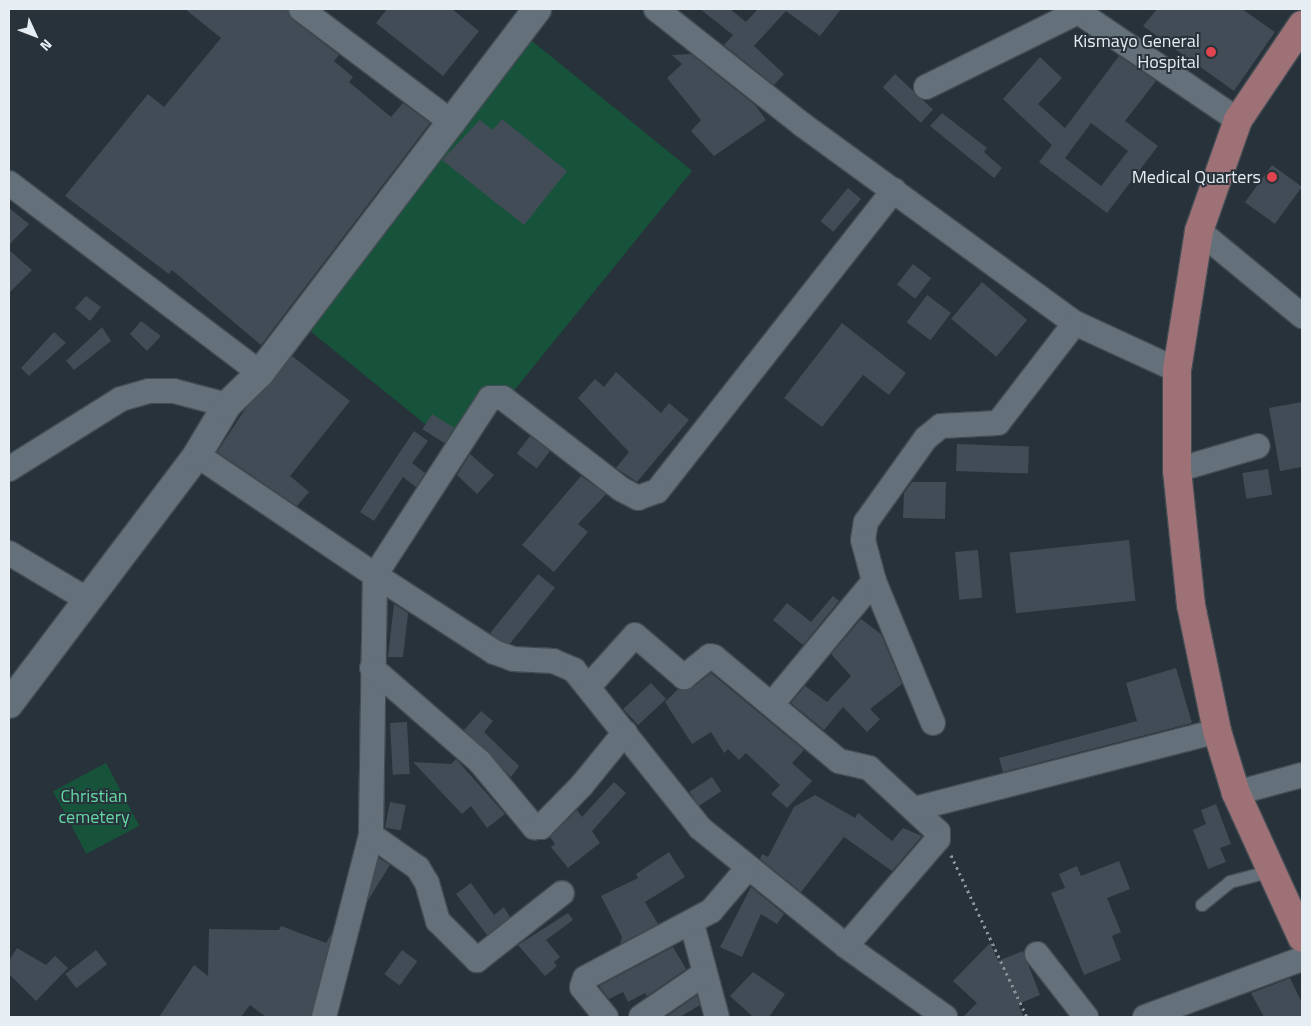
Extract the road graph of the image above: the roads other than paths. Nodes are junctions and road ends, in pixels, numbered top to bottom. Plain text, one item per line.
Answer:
1 (301, 9) edge
2 (537, 9) edge
3 (656, 9) edge
4 (1076, 10) edge
5 (1302, 25) edge
6 (926, 87) dead end
7 (1238, 120) junction
8 (453, 123) junction
9 (9, 183) edge
10 (894, 190) junction
11 (1199, 231) junction
12 (1302, 316) edge
13 (1076, 323) junction
14 (1177, 370) junction
15 (260, 373) junction
16 (227, 404) junction
17 (1258, 446) dead end
18 (197, 455) junction
19 (9, 470) edge
20 (1177, 470) junction
21 (9, 553) edge
22 (375, 575) junction
23 (874, 581) junction
24 (88, 600) junction
25 (372, 668) junction
26 (590, 686) junction
27 (9, 704) edge
28 (772, 704) junction
29 (933, 723) dead end
30 (1216, 731) junction
31 (625, 732) junction
32 (1302, 775) edge
33 (1236, 793) junction
34 (914, 808) junction
35 (371, 835) junction
36 (747, 869) junction
37 (1272, 870) junction
38 (562, 893) dead end
39 (1202, 905) dead end
40 (692, 924) junction
41 (1302, 938) edge
42 (846, 946) junction
43 (1037, 954) dead end
44 (1302, 959) edge
45 (702, 975) junction
46 (324, 1017) edge
47 (606, 1017) edge
48 (641, 1017) edge
49 (717, 1017) edge
50 (946, 1017) edge
51 (1086, 1017) edge
52 (1145, 1017) edge

1 - 8 street
2 - 8 street
3 - 10 street
4 - 6 street
4 - 7 street
5 - 7 main road
7 - 11 main road
8 - 15 street
9 - 15 street
10 - 13 street
10 - 22 street
11 - 12 street
11 - 14 main road
13 - 14 street
13 - 23 street
14 - 20 main road
15 - 16 street
16 - 18 street
16 - 19 street
17 - 20 street
18 - 22 street
18 - 24 street
20 - 30 main road
21 - 24 street
22 - 25 street
22 - 26 street
23 - 28 street
23 - 29 street
24 - 27 street
25 - 31 street
25 - 35 street
26 - 28 street
26 - 31 street
28 - 34 street
30 - 33 main road
30 - 34 street
31 - 36 street
32 - 33 street
33 - 37 main road
34 - 42 street
35 - 38 street
35 - 46 street
36 - 40 street
36 - 42 street
37 - 39 lane
37 - 41 main road
40 - 45 street
40 - 47 street
42 - 50 street
43 - 51 street
44 - 52 street
45 - 48 street
45 - 49 street

